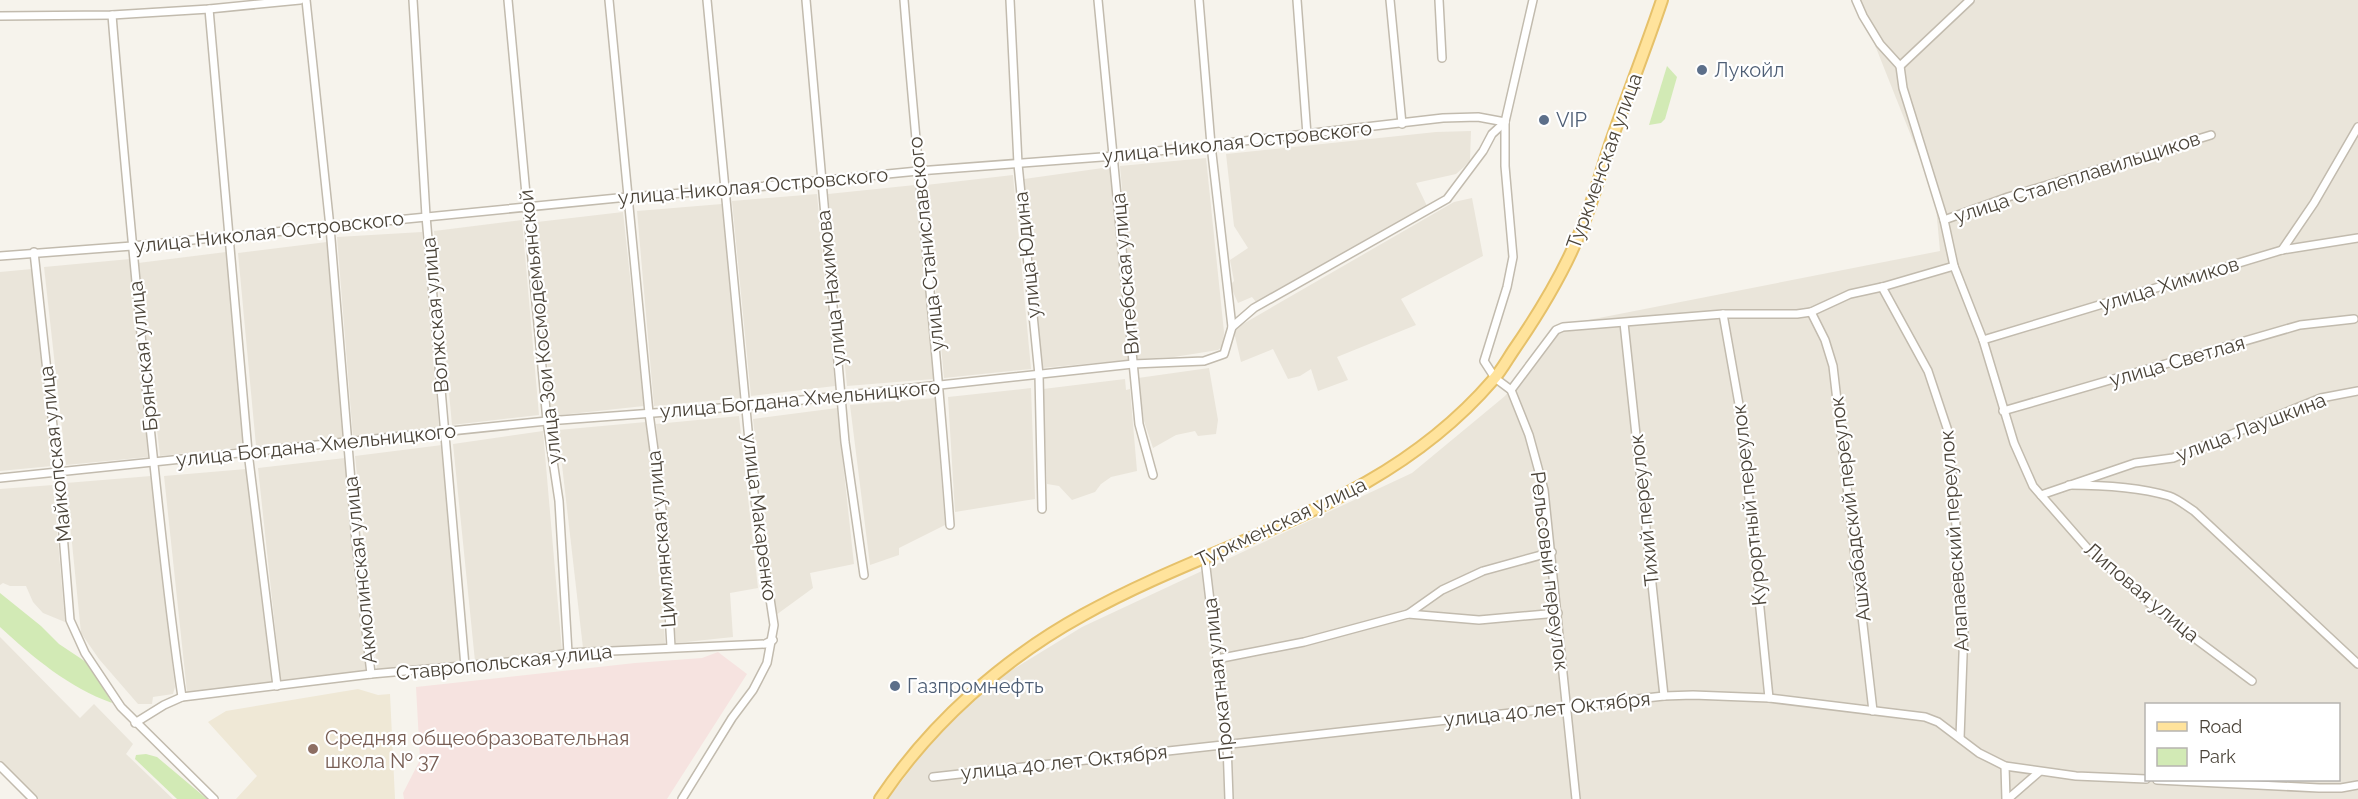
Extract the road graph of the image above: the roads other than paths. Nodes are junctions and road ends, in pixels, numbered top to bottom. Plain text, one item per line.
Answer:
1 (300, 0) edge
2 (306, 0) edge
3 (413, 0) edge
4 (508, 0) edge
5 (609, 0) edge
6 (707, 0) edge
7 (806, 0) edge
8 (904, 0) edge
9 (1010, 0) edge
10 (1098, 0) edge
11 (1198, 0) edge
12 (1297, 0) edge
13 (1390, 0) edge
14 (1439, 0) edge
15 (1533, 0) edge
16 (1662, 0) edge
17 (1856, 0) edge
18 (1970, 0) edge
19 (209, 9) junction
20 (112, 15) junction
21 (0, 16) edge
22 (1442, 58) dead end
23 (1900, 66) junction
24 (1505, 122) junction
25 (1401, 124) junction
26 (2358, 127) edge
27 (1307, 135) junction
28 (2211, 135) dead end
29 (1210, 145) junction
30 (1114, 156) junction
31 (1018, 164) junction
32 (918, 171) junction
33 (821, 180) junction
34 (725, 190) junction
35 (628, 197) junction
36 (526, 207) junction
37 (426, 216) junction
38 (1944, 220) junction
39 (330, 226) junction
40 (229, 237) junction
41 (2358, 238) edge
42 (132, 246) junction
43 (2282, 250) junction
44 (34, 252) junction
45 (0, 256) edge
46 (1954, 266) junction
47 (1882, 287) junction
48 (1811, 312) junction
49 (1723, 314) junction
50 (2354, 319) dead end
51 (1624, 323) junction
52 (1232, 327) junction
53 (1983, 340) junction
54 (1133, 364) junction
55 (1039, 375) junction
56 (1494, 378) junction
57 (940, 386) junction
58 (1511, 390) junction
59 (2358, 391) edge
60 (842, 395) junction
61 (747, 406) junction
62 (2003, 411) junction
63 (649, 413) junction
64 (547, 421) junction
65 (446, 431) junction
66 (348, 443) junction
67 (248, 452) junction
68 (154, 462) junction
69 (58, 472) junction
70 (1153, 475) dead end
71 (0, 478) edge
72 (2069, 484) junction
73 (2041, 495) junction
74 (1042, 509) dead end
75 (950, 525) dead end
76 (1552, 552) junction
77 (1205, 559) junction
78 (864, 575) dead end
79 (1558, 613) junction
80 (1408, 614) junction
81 (773, 640) junction
82 (671, 647) junction
83 (568, 653) junction
84 (1217, 658) junction
85 (2358, 664) edge
86 (465, 666) junction
87 (371, 674) junction
88 (2252, 681) dead end
89 (277, 686) junction
90 (1664, 696) junction
91 (182, 697) junction
92 (1769, 698) junction
93 (1566, 705) junction
94 (1873, 711) junction
95 (135, 723) junction
96 (1960, 738) junction
97 (1227, 744) junction
98 (0, 766) edge
99 (2005, 766) junction
100 (2039, 772) junction
101 (933, 777) dead end
102 (2145, 779) edge
103 (2177, 781) edge
104 (2358, 785) edge
105 (33, 799) edge
106 (214, 799) edge
107 (682, 799) edge
108 (880, 799) edge
109 (1229, 799) edge
110 (1576, 799) edge
111 (2007, 799) edge

1 - 19 street
2 - 39 street, Акмолинская улица
3 - 37 street, Волжская улица
4 - 36 street, улица Зои Космодемьянской
5 - 35 street, Цимлянская улица
6 - 34 street, улица Макаренко
7 - 33 street, улица Нахимова
8 - 32 street, улица Станиславского
9 - 31 street, улица Юдина
10 - 30 street, Витебская улица
11 - 29 street
12 - 27 street
13 - 25 street
14 - 22 street
15 - 24 street
16 - 56 main road, Туркменская улица
17 - 23 street
18 - 23 street
19 - 20 street
19 - 40 street
20 - 21 street
20 - 42 street, Брянская улица
23 - 38 street, Липовая улица
24 - 25 street, улица Николая Островского
24 - 52 street
24 - 56 street
25 - 27 street, улица Николая Островского
26 - 43 street
27 - 29 street, улица Николая Островского
28 - 38 street, улица Сталеплавильщиков
29 - 30 street, улица Николая Островского
29 - 52 street
30 - 31 street, улица Николая Островского
30 - 54 street, Витебская улица
31 - 32 street, улица Николая Островского
31 - 55 street, улица Юдина
32 - 33 street, улица Николая Островского
32 - 57 street, улица Станиславского
33 - 34 street, улица Николая Островского
33 - 60 street, улица Нахимова
34 - 35 street, улица Николая Островского
34 - 61 street, улица Макаренко
35 - 36 street, улица Николая Островского
35 - 63 street, Цимлянская улица
36 - 37 street, улица Николая Островского
36 - 64 street, улица Зои Космодемьянской
37 - 39 street, улица Николая Островского
37 - 65 street, Волжская улица
38 - 46 street, Липовая улица
39 - 40 street, улица Николая Островского
39 - 66 street, Акмолинская улица
40 - 42 street, улица Николая Островского
40 - 67 street
41 - 43 street, улица Химиков
42 - 44 street, улица Николая Островского
42 - 68 street, Брянская улица
43 - 53 street, улица Химиков
44 - 45 street, улица Николая Островского
44 - 69 street, Майкопская улица
46 - 47 street
46 - 53 street, Липовая улица
47 - 48 street
47 - 96 street, Алапаевский переулок
48 - 49 street
48 - 94 street, Ашхабадский переулок
49 - 51 street
49 - 92 street, Курортный переулок
50 - 62 street, улица Светлая
51 - 58 street
51 - 90 street, Тихий переулок
52 - 54 street, улица Богдана Хмельницкого
53 - 62 street, Липовая улица
54 - 55 street, улица Богдана Хмельницкого
54 - 70 street, Витебская улица
55 - 57 street, улица Богдана Хмельницкого
55 - 74 street, улица Юдина
56 - 58 street
56 - 77 main road, Туркменская улица
57 - 60 street, улица Богдана Хмельницкого
57 - 75 street, улица Станиславского
58 - 76 street, Рельсовый переулок
59 - 72 street, улица Лаушкина
60 - 61 street, улица Богдана Хмельницкого
60 - 78 street, улица Нахимова
61 - 63 street, улица Богдана Хмельницкого
61 - 81 street, улица Макаренко
62 - 73 street, Липовая улица
63 - 64 street, улица Богдана Хмельницкого
63 - 82 street, Цимлянская улица
64 - 65 street, улица Богдана Хмельницкого
64 - 83 street, улица Зои Космодемьянской
65 - 66 street, улица Богдана Хмельницкого
65 - 86 street, Волжская улица
66 - 67 street, улица Богдана Хмельницкого
66 - 87 street, Акмолинская улица
67 - 68 street, улица Богдана Хмельницкого
67 - 89 street
68 - 69 street, улица Богдана Хмельницкого
68 - 91 street, Брянская улица
69 - 71 street, улица Богдана Хмельницкого
69 - 95 street, Майкопская улица
72 - 73 street, улица Лаушкина
72 - 85 street
73 - 88 street, Липовая улица
76 - 79 street, Рельсовый переулок
76 - 80 street
77 - 84 street, Прокатная улица
77 - 108 main road, Туркменская улица
79 - 80 street
79 - 93 street, Рельсовый переулок
80 - 84 street
81 - 82 street, Ставропольская улица
81 - 107 street, улица Макаренко
82 - 83 street, Ставропольская улица
83 - 86 street, Ставропольская улица
84 - 97 street, Прокатная улица
86 - 87 street, Ставропольская улица
87 - 89 street, Ставропольская улица
89 - 91 street, Ставропольская улица
90 - 92 street, улица 40 лет Октября
90 - 93 street, улица 40 лет Октября
91 - 95 street, Ставропольская улица
92 - 94 street, улица 40 лет Октября
93 - 97 street, улица 40 лет Октября
93 - 110 street, Рельсовый переулок
94 - 96 street, улица 40 лет Октября
95 - 106 street, Майкопская улица
96 - 99 street, улица 40 лет Октября
97 - 101 street, улица 40 лет Октября
97 - 109 street, Прокатная улица
98 - 105 street
99 - 100 street, улица 40 лет Октября
99 - 111 street
100 - 102 street, улица 40 лет Октября
100 - 111 street
103 - 104 street

